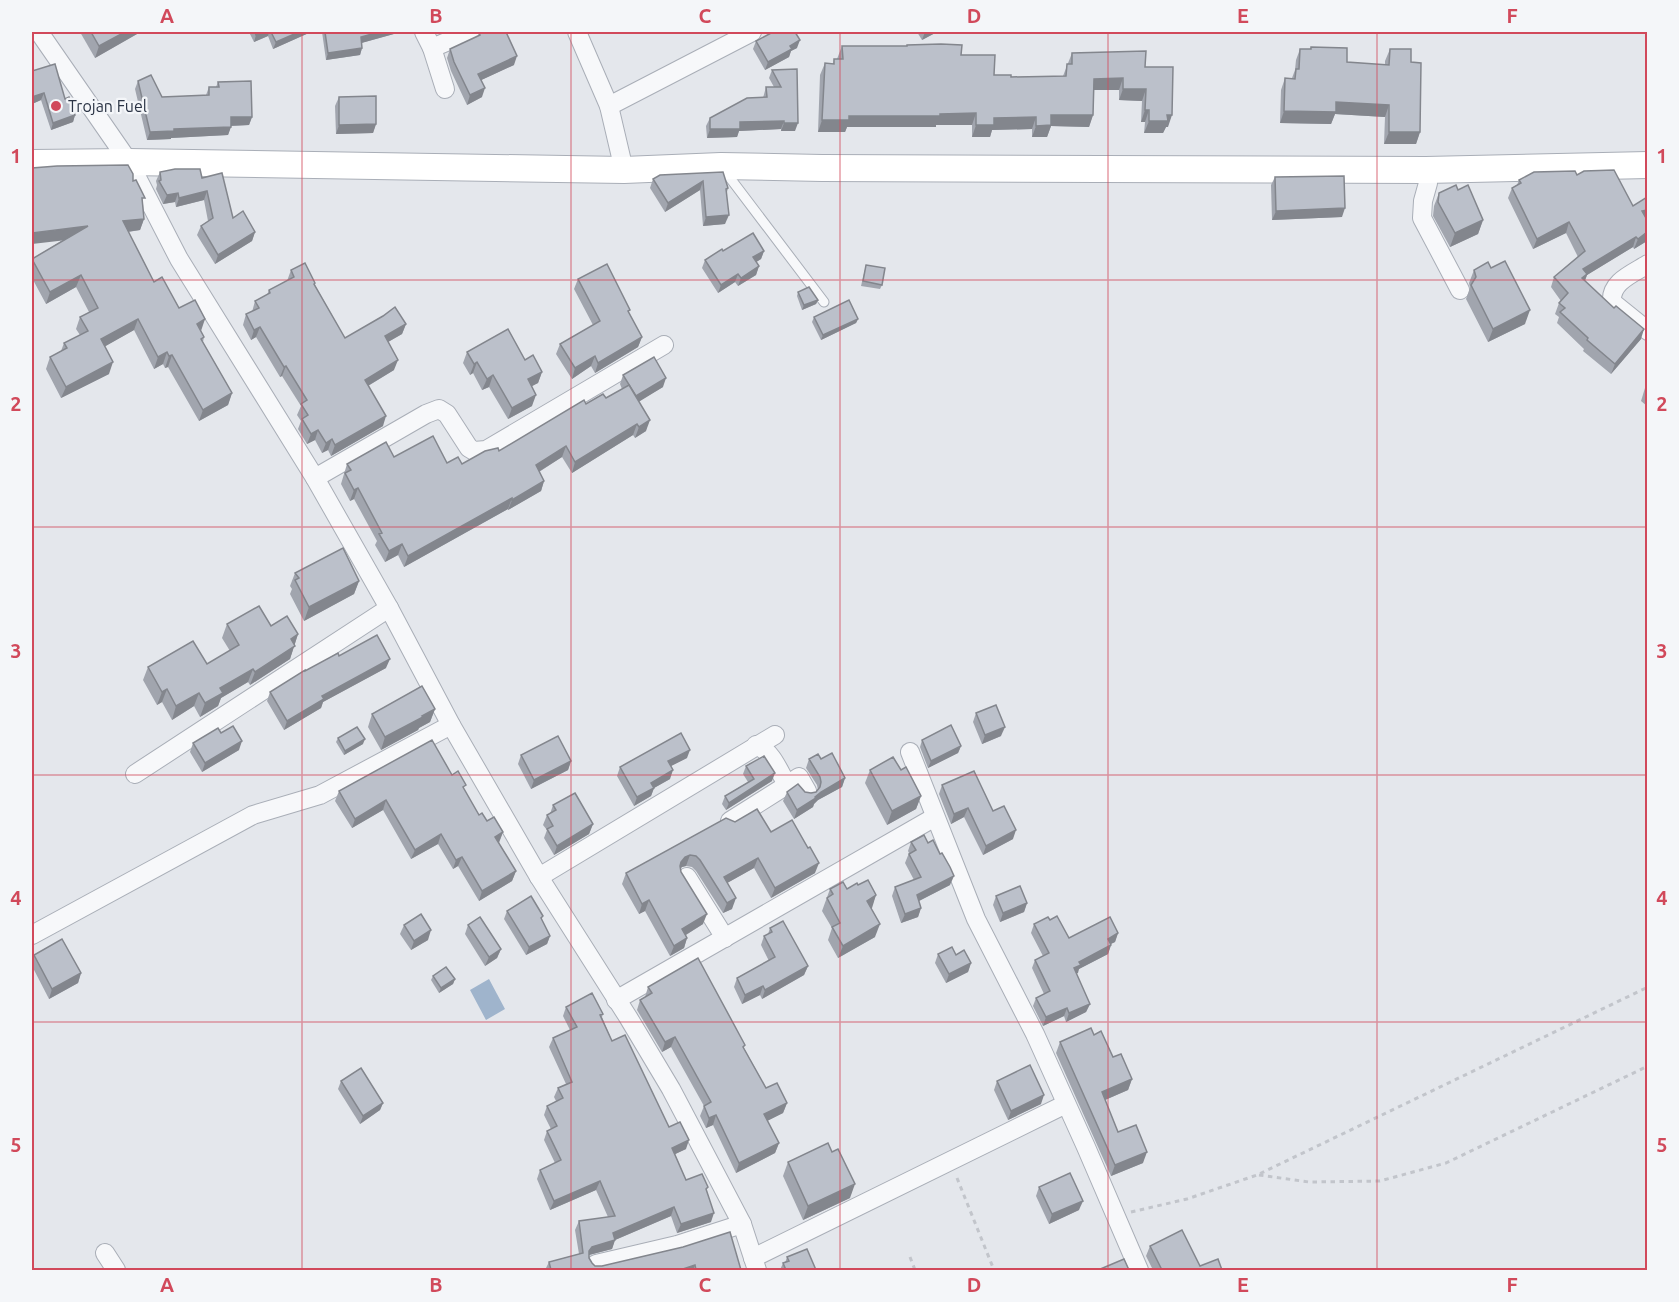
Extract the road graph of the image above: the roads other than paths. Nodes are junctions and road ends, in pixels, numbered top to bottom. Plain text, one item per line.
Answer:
1 (39, 32) edge
2 (424, 32) edge
3 (470, 32) edge
4 (577, 32) edge
5 (752, 32) edge
6 (432, 48) junction
7 (445, 89) dead end
8 (609, 106) junction
9 (129, 162) junction
10 (32, 163) edge
11 (1647, 165) edge
12 (721, 166) junction
13 (624, 170) junction
14 (1426, 170) junction
15 (1647, 264) edge
16 (1460, 290) dead end
17 (824, 302) dead end
18 (1647, 332) edge
19 (664, 345) dead end
20 (315, 478) junction
21 (389, 608) junction
22 (452, 725) junction
23 (775, 735) dead end
24 (756, 745) junction
25 (910, 752) dead end
26 (135, 774) dead end
27 (787, 785) junction
28 (807, 791) edge
29 (935, 817) junction
30 (730, 821) edge
31 (539, 876) junction
32 (687, 877) edge
33 (32, 935) edge
34 (724, 938) junction
35 (616, 1000) junction
36 (1066, 1104) junction
37 (742, 1224) junction
38 (105, 1253) dead end
39 (596, 1264) edge
40 (755, 1264) edge
41 (116, 1270) edge
42 (1139, 1270) edge

1 - 9 street
2 - 6 street
3 - 6 street
4 - 8 street
5 - 8 street
6 - 7 street
8 - 13 street
9 - 10 main road
9 - 13 main road
9 - 20 street
11 - 14 main road
12 - 13 main road
12 - 14 main road
12 - 17 lane
14 - 16 street
15 - 18 street
19 - 20 street
20 - 21 street
21 - 22 street
21 - 26 street
22 - 31 street
22 - 33 street
23 - 24 street
24 - 27 street
24 - 31 street
25 - 29 street
27 - 28 street
27 - 30 street
29 - 34 street
29 - 36 street
31 - 35 street
32 - 34 street
34 - 35 street
35 - 37 street
36 - 40 street
36 - 42 street
37 - 39 street
37 - 40 street
38 - 41 street

